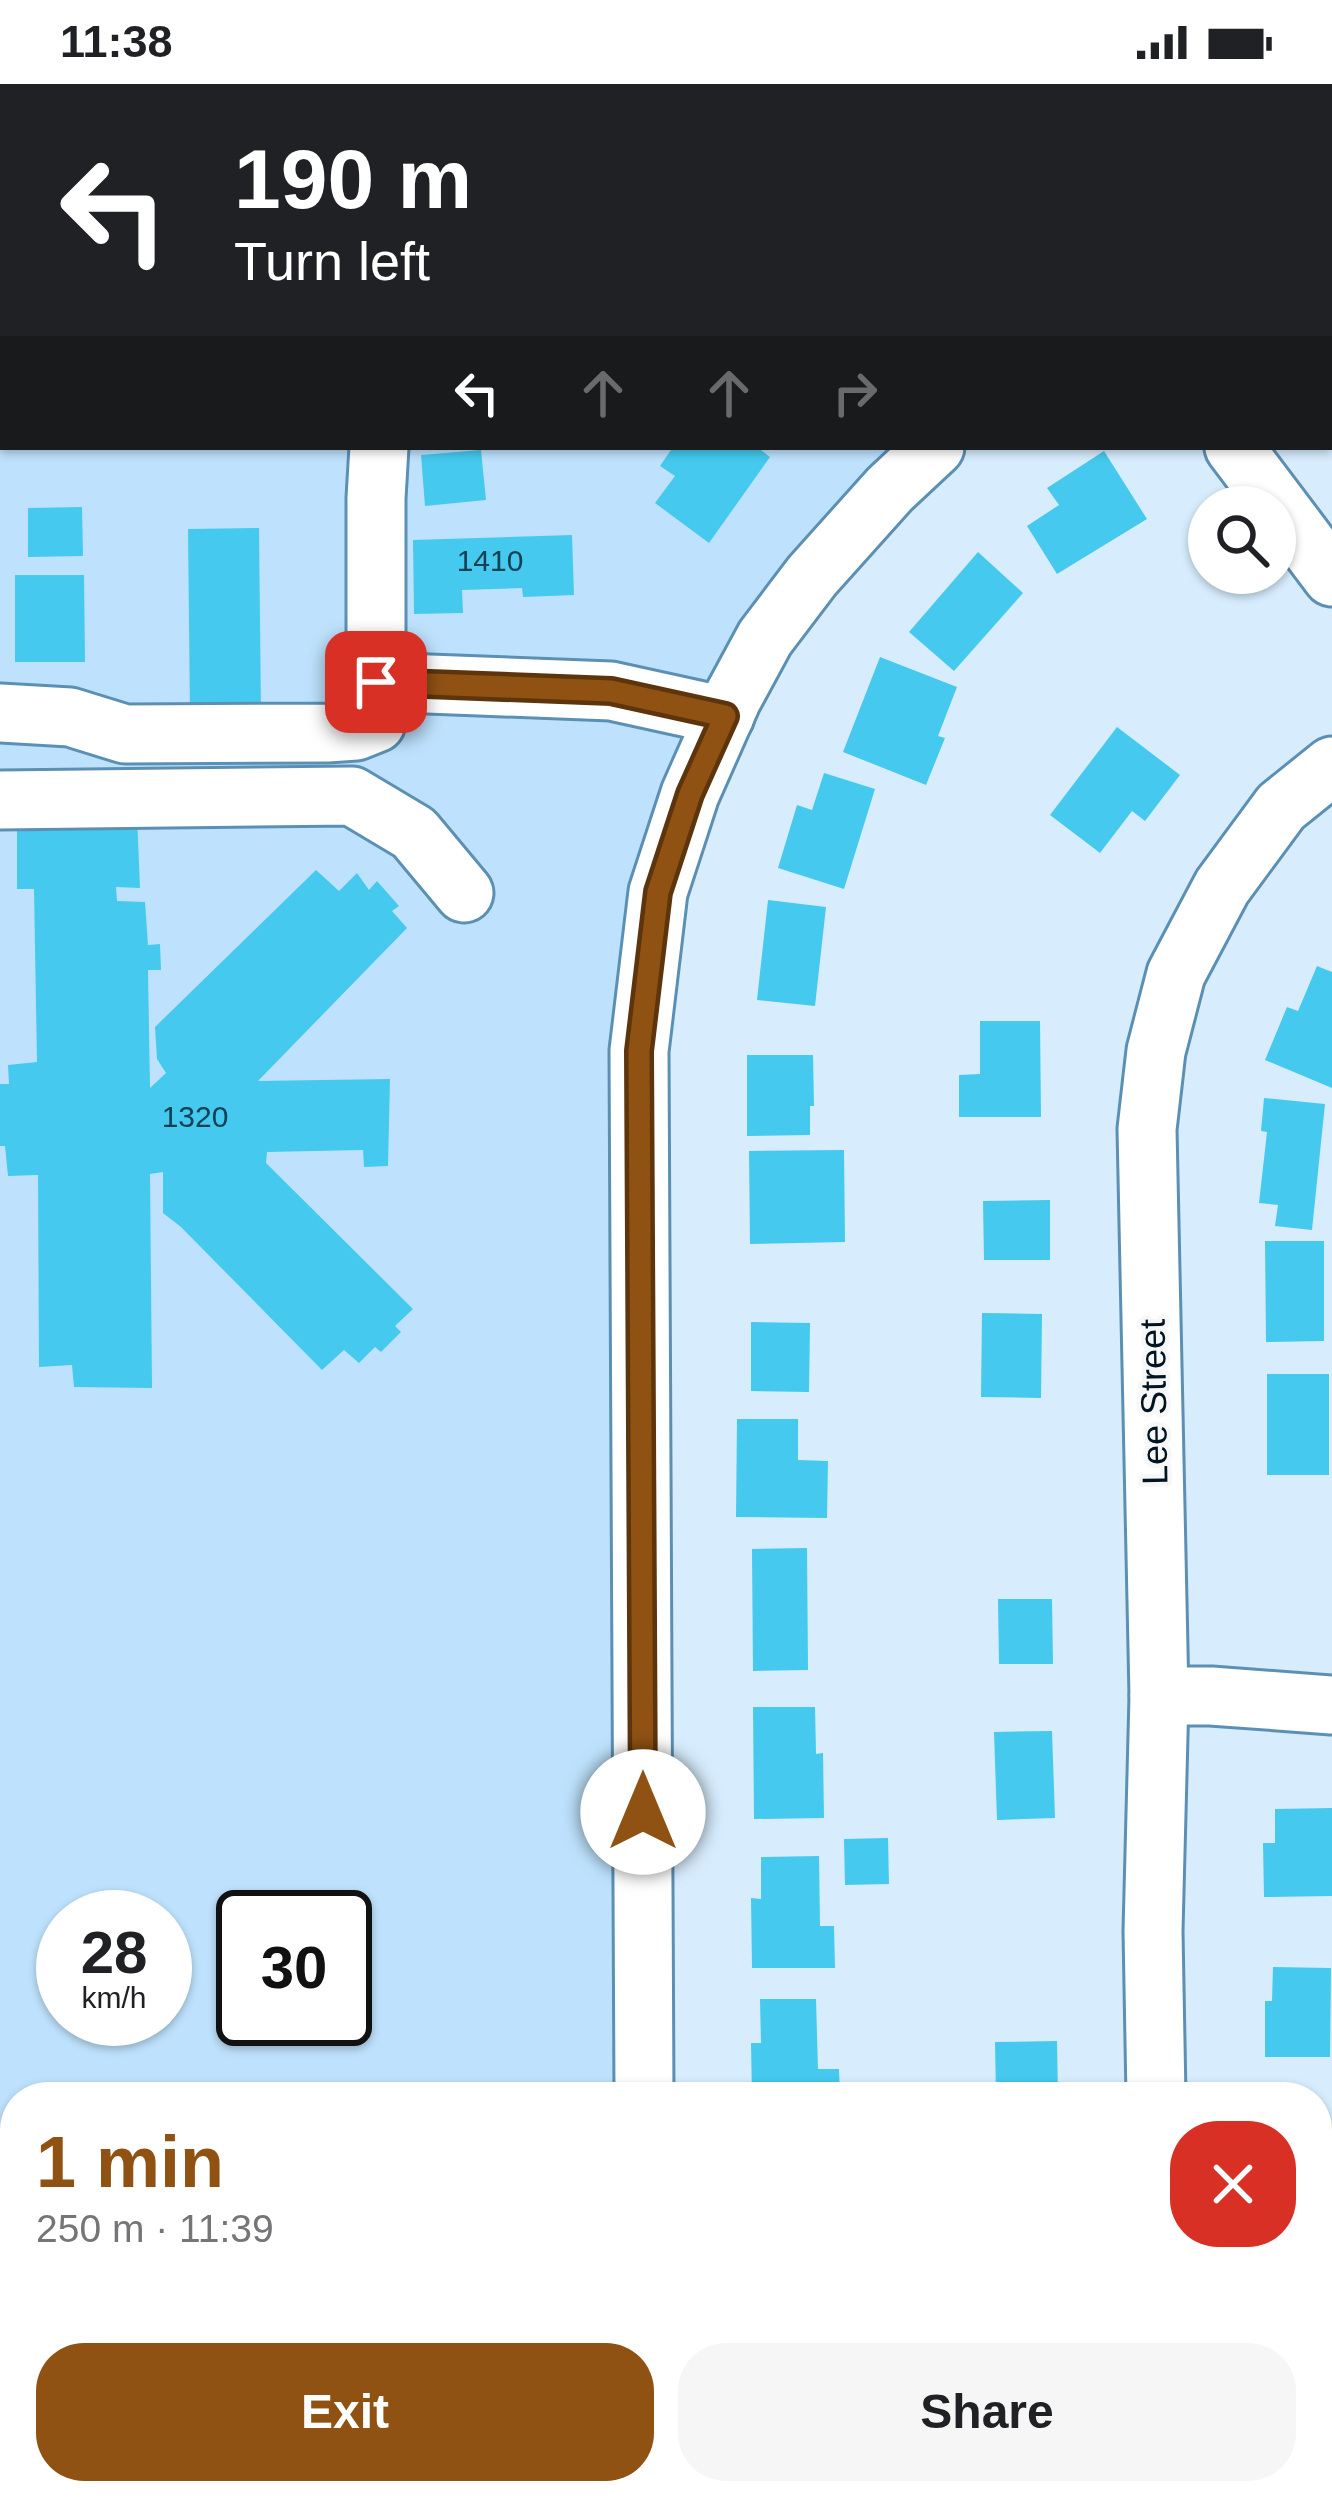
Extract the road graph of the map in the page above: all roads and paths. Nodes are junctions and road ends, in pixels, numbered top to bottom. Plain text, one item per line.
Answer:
1 (379, 450) edge
2 (932, 450) edge
3 (1236, 450) edge
4 (1332, 577) edge
5 (376, 682) junction
6 (0, 713) edge
7 (725, 716) junction
8 (1332, 766) edge
9 (0, 800) edge
10 (464, 893) dead end
11 (1159, 1696) junction
12 (1332, 1705) edge
13 (644, 2082) edge
14 (1156, 2082) edge

1 - 5 street
2 - 7 street
3 - 4 street
5 - 6 street
5 - 7 street
7 - 13 street
8 - 11 street, Lee Street
9 - 10 street
11 - 12 street
11 - 14 street, Lee Street

